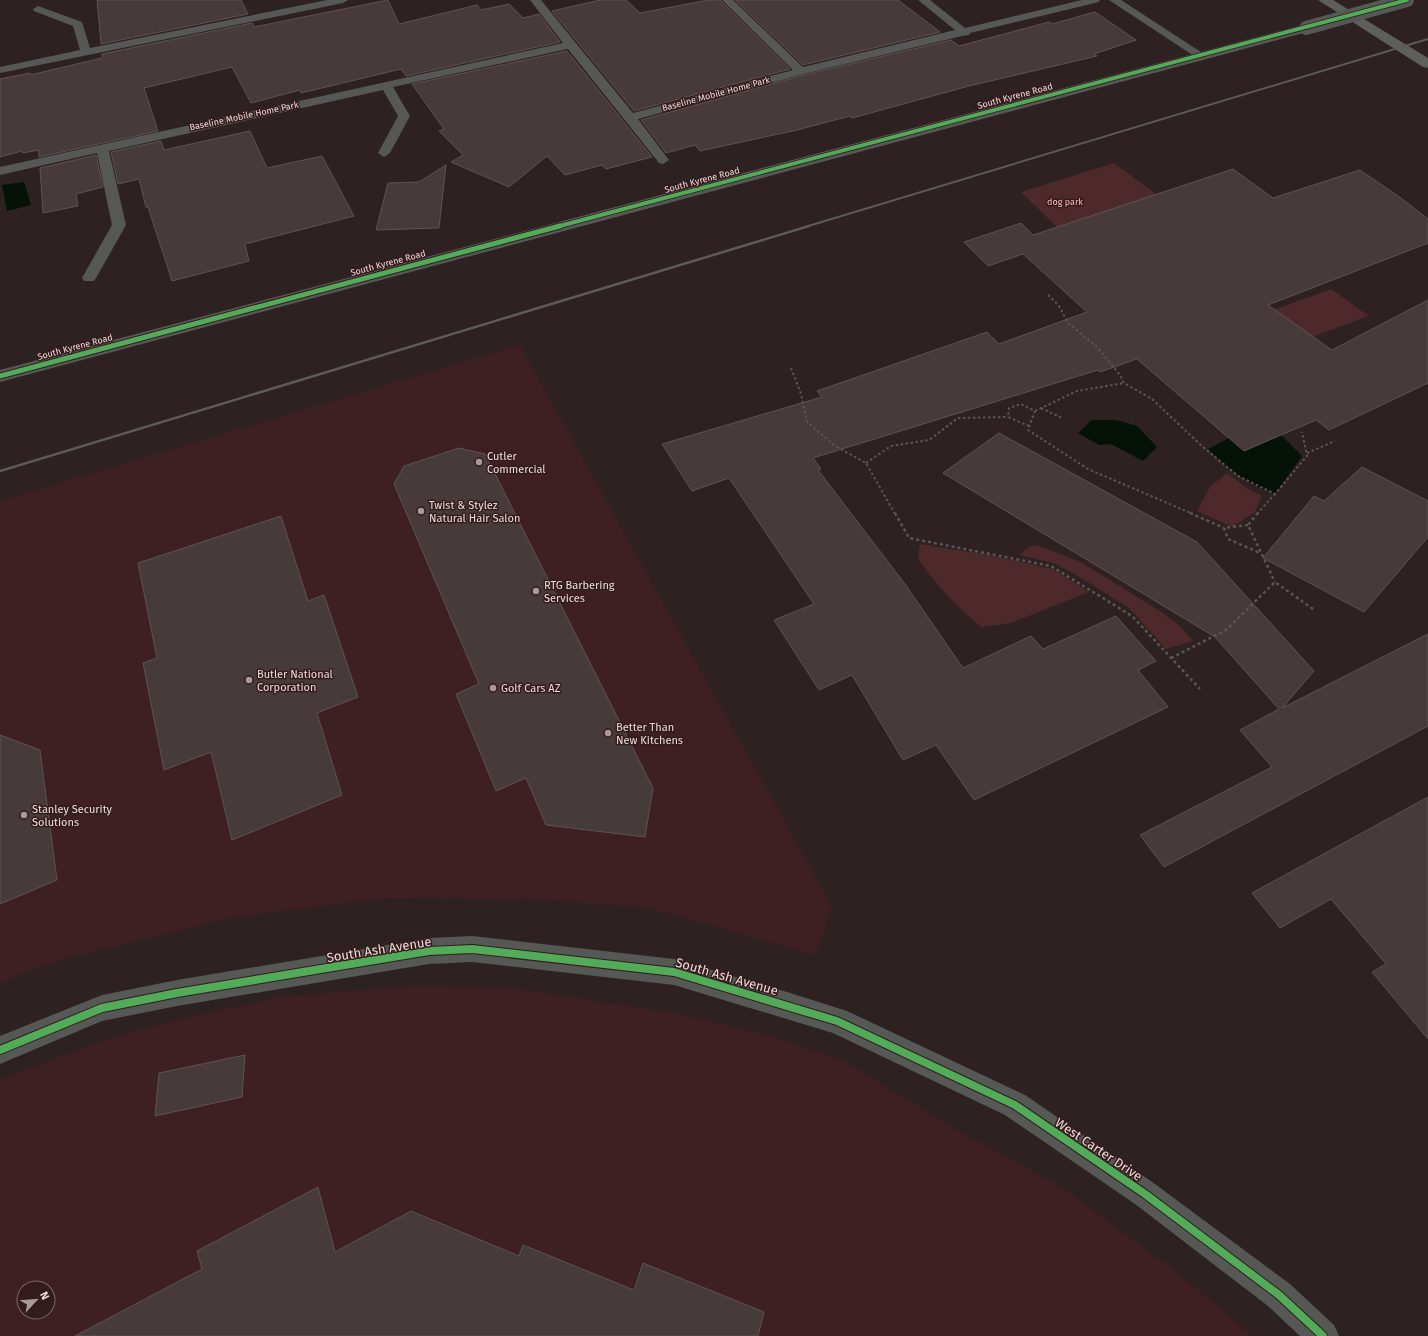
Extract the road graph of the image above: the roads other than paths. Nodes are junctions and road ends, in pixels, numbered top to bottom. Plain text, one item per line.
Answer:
1 (343, 0) edge
2 (535, 0) edge
3 (727, 0) edge
4 (923, 0) edge
5 (1095, 0) edge
6 (1114, 0) edge
7 (1324, 0) edge
8 (1347, 0) edge
9 (1407, 0) edge
10 (38, 9) dead end
11 (1381, 19) dead end
12 (965, 32) junction
13 (569, 44) junction
14 (86, 53) junction
15 (1201, 56) junction
16 (1428, 64) edge
17 (0, 70) edge
18 (801, 71) junction
19 (386, 85) junction
20 (632, 117) junction
21 (102, 148) junction
22 (384, 153) dead end
23 (663, 160) dead end
24 (0, 171) edge
25 (89, 278) dead end
26 (0, 376) edge
27 (837, 1021) joint
28 (0, 1050) edge
29 (1323, 1336) edge

1 - 14 lane
2 - 13 lane
3 - 18 lane
4 - 12 lane
5 - 12 lane, Baseline Mobile Home Park
6 - 15 lane
7 - 16 highway
8 - 11 highway
9 - 15 street, South Kyrene Road, bridge
10 - 14 lane
12 - 18 lane, Baseline Mobile Home Park
13 - 19 lane, Baseline Mobile Home Park
13 - 20 lane
14 - 17 lane
15 - 26 street, South Kyrene Road
18 - 20 lane, Baseline Mobile Home Park
19 - 21 lane, Baseline Mobile Home Park
19 - 22 lane
20 - 23 lane
21 - 24 lane, Baseline Mobile Home Park
21 - 25 lane
27 - 28 street, South Ash Avenue
27 - 29 street, West Carter Drive

